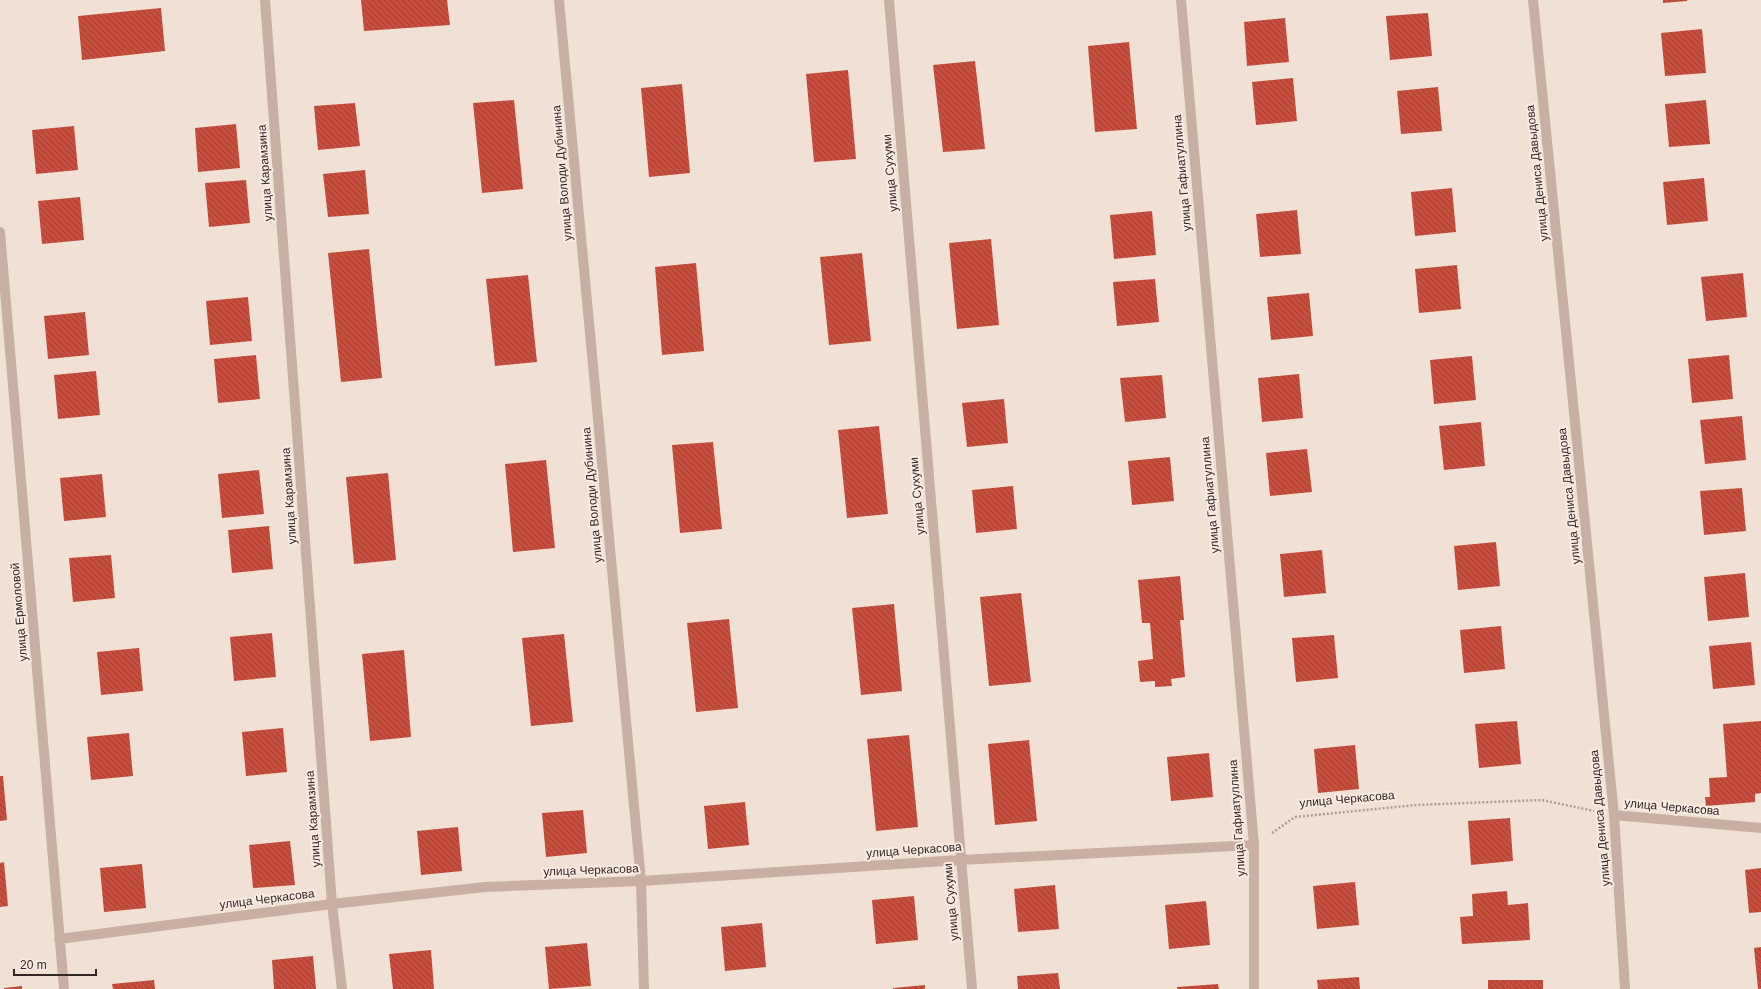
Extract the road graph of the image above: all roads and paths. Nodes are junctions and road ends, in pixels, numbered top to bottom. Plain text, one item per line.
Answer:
1 (265, 0) edge
2 (559, 0) edge
3 (889, 0) edge
4 (1181, 0) edge
5 (1532, 0) edge
6 (0, 232) edge
7 (1614, 815) junction
8 (1761, 828) edge
9 (1254, 846) junction
10 (960, 860) junction
11 (641, 881) junction
12 (332, 904) junction
13 (59, 939) junction
14 (64, 989) edge
15 (342, 989) edge
16 (644, 989) edge
17 (972, 989) edge
18 (1254, 989) edge
19 (1625, 989) edge

1 - 12 street, улица Карамзина
2 - 11 street, улица Володи Дубинина
3 - 10 street, улица Сухуми
4 - 9 street, улица Гафиатуллина
5 - 7 street, улица Дениса Давыдова
6 - 13 street, улица Ермоловой
7 - 8 street, улица Черкасова
7 - 9 path, улица Черкасова
7 - 19 street, улица Дениса Давыдова
9 - 10 street, улица Черкасова
9 - 18 street, улица Гафиатуллина
10 - 11 street, улица Черкасова
10 - 17 street, улица Сухуми
11 - 12 street, улица Черкасова
11 - 16 street, улица Володи Дубинина
12 - 13 street, улица Черкасова
12 - 15 street, улица Карамзина
13 - 14 street, улица Ермоловой

